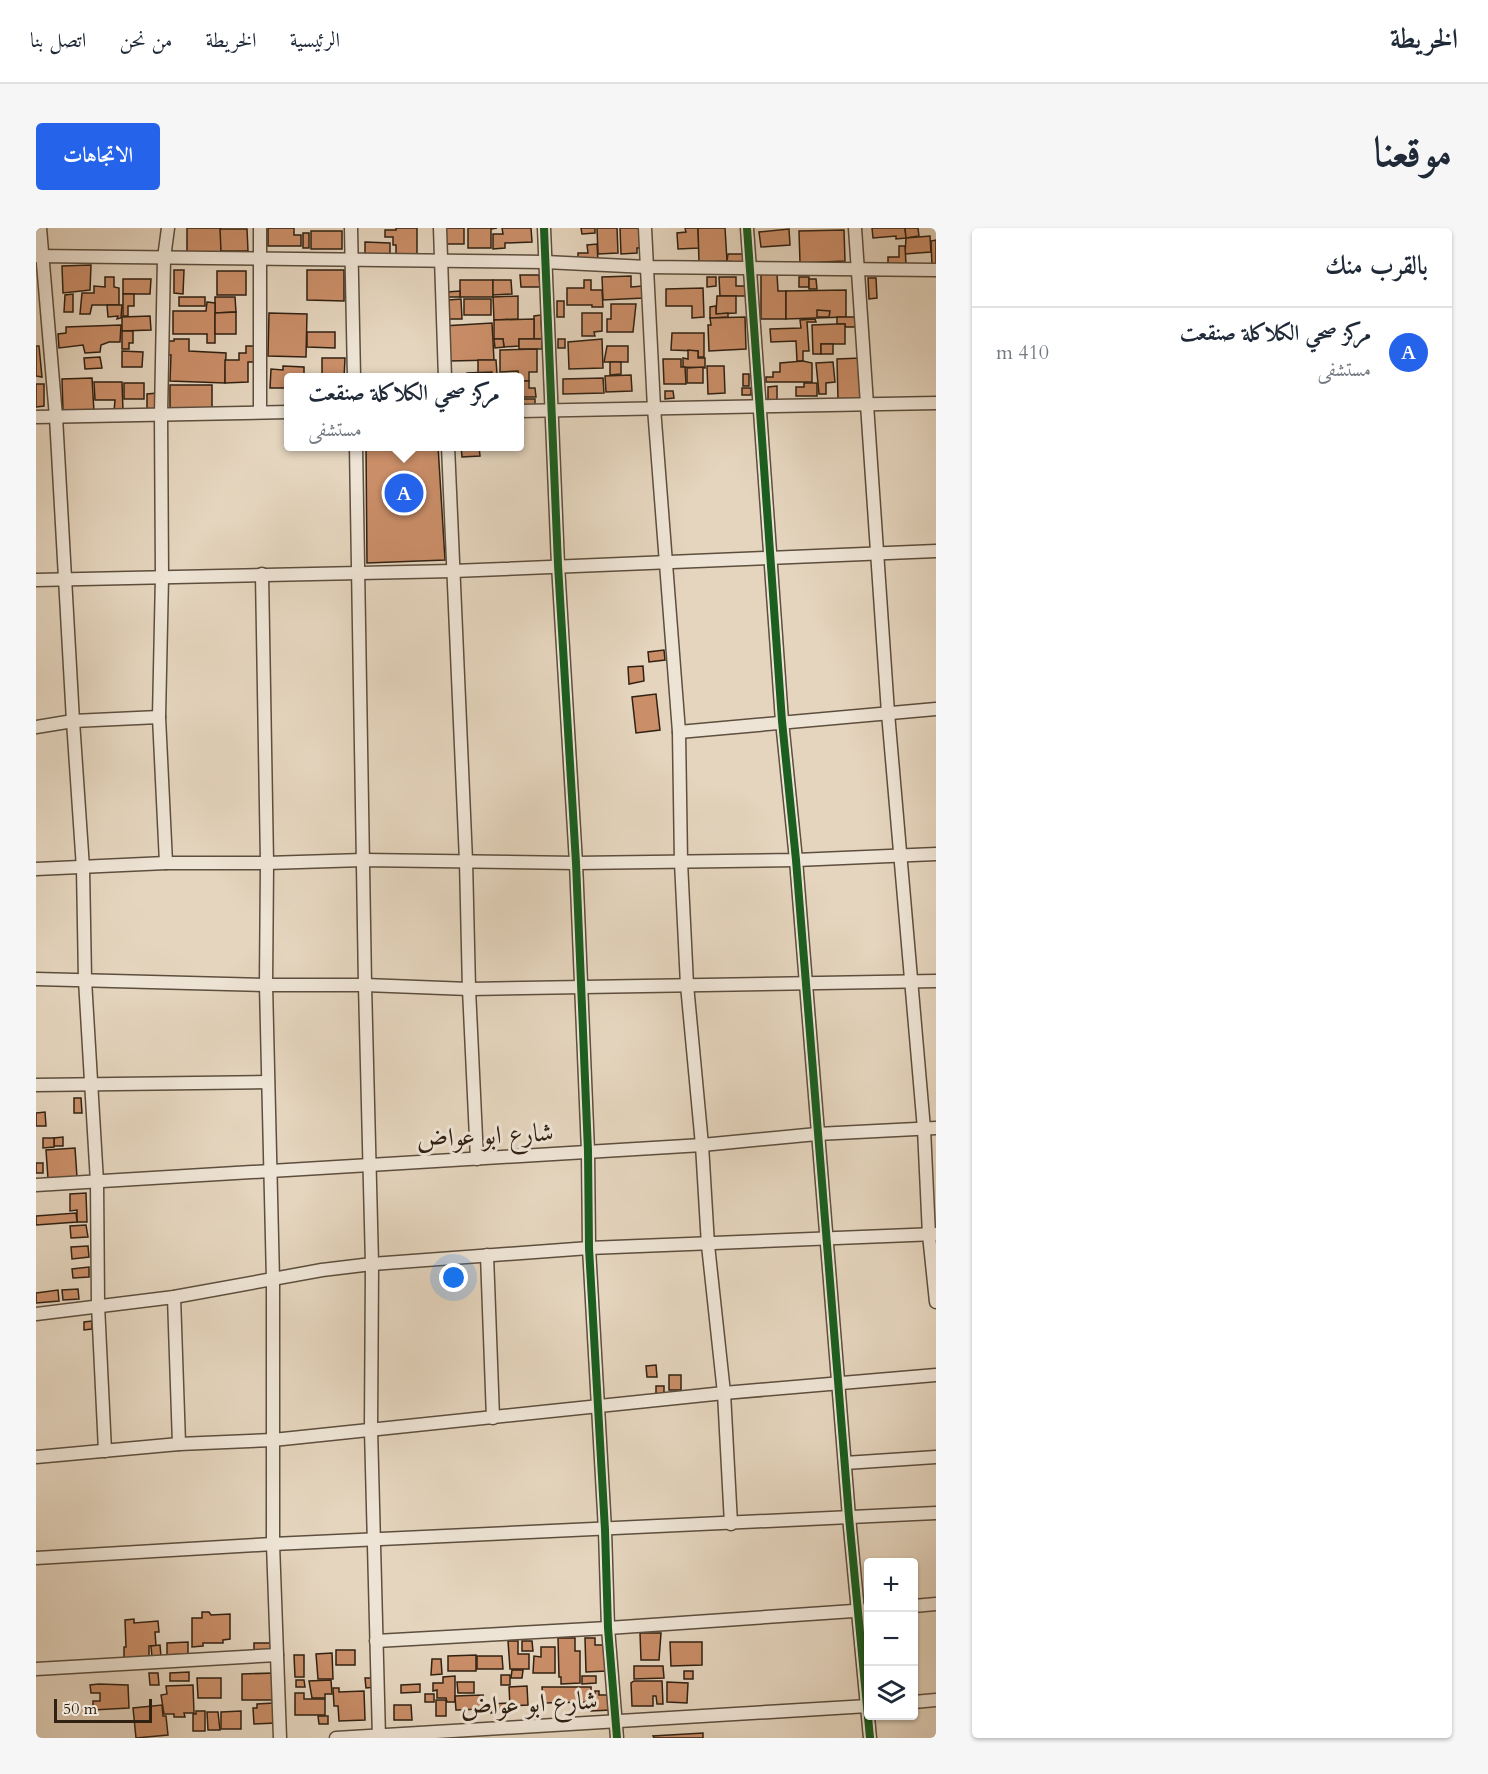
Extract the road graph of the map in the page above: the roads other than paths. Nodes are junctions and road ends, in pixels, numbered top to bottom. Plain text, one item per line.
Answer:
1 (40, 228) edge
2 (168, 228) edge
3 (260, 228) edge
4 (351, 228) edge
5 (440, 228) edge
6 (544, 228) edge
7 (645, 228) edge
8 (747, 228) edge
9 (855, 228) edge
10 (39, 256) edge
11 (164, 258) junction
12 (259, 259) junction
13 (351, 260) junction
14 (439, 261) junction
15 (546, 262) junction
16 (646, 267) junction
17 (750, 268) junction
18 (858, 270) junction
19 (936, 270) edge
20 (354, 373) edge
21 (445, 373) edge
22 (936, 403) edge
23 (867, 404) junction
24 (761, 406) junction
25 (654, 408) junction
26 (552, 410) junction
27 (524, 411) edge
28 (260, 412) junction
29 (284, 412) edge
30 (160, 414) junction
31 (36, 417) edge
32 (56, 417) junction
33 (356, 451) edge
34 (448, 451) edge
35 (936, 551) edge
36 (877, 553) junction
37 (771, 557) junction
38 (665, 561) junction
39 (558, 566) junction
40 (453, 571) junction
41 (360, 573) junction
42 (262, 574) junction
43 (162, 576) junction
44 (65, 579) junction
45 (36, 580) edge
46 (936, 709) edge
47 (888, 713) junction
48 (159, 717) junction
49 (73, 721) junction
50 (782, 721) junction
51 (36, 727) edge
52 (679, 732) junction
53 (901, 854) junction
54 (936, 854) edge
55 (363, 860) junction
56 (796, 860) junction
57 (466, 861) junction
58 (681, 862) junction
59 (166, 863) junction
60 (267, 863) junction
61 (576, 863) junction
62 (83, 868) junction
63 (36, 869) edge
64 (36, 979) edge
65 (85, 980) junction
66 (911, 981) junction
67 (936, 981) edge
68 (804, 982) junction
69 (266, 985) junction
70 (365, 985) junction
71 (687, 985) junction
72 (581, 988) junction
73 (469, 989) junction
74 (268, 1082) junction
75 (36, 1085) edge
76 (90, 1086) junction
77 (930, 1129) edge
78 (818, 1134) junction
79 (702, 1145) junction
80 (588, 1151) junction
81 (477, 1159) junction
82 (369, 1164) junction
83 (271, 1171) junction
84 (97, 1182) junction
85 (36, 1185) edge
86 (932, 1235) edge
87 (827, 1238) junction
88 (708, 1245) junction
89 (590, 1248) junction
90 (487, 1255) junction
91 (372, 1264) junction
92 (273, 1280) junction
93 (174, 1297) junction
94 (936, 1302) edge
95 (98, 1305) junction
96 (36, 1314) edge
97 (936, 1375) edge
98 (839, 1383) junction
99 (724, 1394) junction
100 (598, 1407) junction
101 (493, 1418) junction
102 (371, 1429) junction
103 (273, 1440) junction
104 (179, 1444) junction
105 (105, 1451) junction
106 (36, 1457) edge
107 (936, 1457) edge
108 (845, 1463) junction
109 (936, 1513) edge
110 (849, 1517) junction
111 (731, 1524) junction
112 (605, 1530) junction
113 (374, 1541) junction
114 (273, 1545) junction
115 (36, 1558) edge
116 (936, 1604) edge
117 (918, 1606) edge
118 (863, 1610) edge
119 (608, 1628) junction
120 (376, 1641) junction
121 (278, 1654) junction
122 (866, 1666) edge
123 (36, 1669) edge
124 (936, 1700) edge
125 (918, 1702) edge
126 (864, 1706) edge
127 (869, 1720) edge
128 (616, 1721) junction
129 (378, 1736) edge
130 (280, 1738) edge
131 (336, 1738) edge
132 (617, 1738) edge
133 (870, 1738) edge

1 - 10 street
2 - 11 street
3 - 12 street
4 - 13 street
5 - 14 street
6 - 15 street
7 - 16 street
8 - 17 street
9 - 18 street
10 - 11 street
10 - 32 street
11 - 12 street
11 - 30 street
12 - 13 street
12 - 28 street
13 - 14 street
13 - 20 street
14 - 15 street
14 - 21 street
15 - 16 street
15 - 26 street
16 - 17 street
16 - 25 street
17 - 18 street
17 - 24 street
18 - 19 street
18 - 23 street
22 - 23 street
23 - 24 street
23 - 36 street
24 - 25 street
24 - 37 street
25 - 26 street
25 - 38 street
26 - 27 street
26 - 39 street
28 - 29 street
28 - 30 street
30 - 32 street
30 - 43 street
31 - 32 street
32 - 44 street
33 - 41 street
34 - 40 street
35 - 36 street
36 - 37 street
36 - 47 street
37 - 38 street
37 - 50 street
38 - 39 street
38 - 52 street
39 - 40 street
39 - 61 street
40 - 41 street
40 - 57 street
41 - 42 street
41 - 55 street
42 - 43 street
42 - 60 street
43 - 44 street
43 - 48 street
44 - 45 street
44 - 49 street
46 - 47 street
47 - 50 street
47 - 53 street
48 - 49 street
48 - 59 street
49 - 51 street
49 - 62 street
50 - 52 street
50 - 56 street
52 - 58 street
53 - 54 street
53 - 56 street
53 - 66 street
55 - 57 street
55 - 60 street
55 - 70 street
56 - 58 street
56 - 68 street
57 - 61 street
57 - 73 street
58 - 61 street
58 - 71 street
59 - 60 street
59 - 62 street
60 - 69 street
61 - 72 street
62 - 63 street
62 - 65 street
64 - 65 street
65 - 69 street
65 - 76 street
66 - 67 street
66 - 68 street
66 - 77 street
68 - 71 street
68 - 78 street
69 - 70 street
69 - 74 street
70 - 73 street
70 - 82 street
71 - 72 street
71 - 79 street
72 - 73 street
72 - 80 street
73 - 81 street
74 - 76 street
74 - 83 street
75 - 76 street
76 - 84 street
77 - 78 street, شارع ابو عواض
77 - 86 street
78 - 79 street, شارع ابو عواض
78 - 87 street
79 - 80 street, شارع ابو عواض
79 - 88 street
80 - 81 street, شارع ابو عواض
80 - 89 street
81 - 82 street, شارع ابو عواض
82 - 83 street, شارع ابو عواض
82 - 91 street
83 - 84 street, شارع ابو عواض
83 - 92 street
84 - 85 street, شارع ابو عواض
84 - 95 street
86 - 87 street
86 - 94 street
87 - 88 street
87 - 98 street
88 - 89 street
88 - 99 street
89 - 90 street
89 - 100 street
90 - 91 street
90 - 101 street
91 - 92 street
91 - 102 street
92 - 93 street
92 - 103 street
93 - 95 street
93 - 104 street
95 - 96 street
95 - 105 street
97 - 98 street
98 - 99 street
98 - 108 street
99 - 100 street
99 - 111 street
100 - 101 street
100 - 112 street
101 - 102 street
102 - 103 street
102 - 113 street
103 - 104 street
103 - 114 street
104 - 105 street
105 - 106 street
107 - 108 street
108 - 110 street
109 - 110 street
110 - 111 street
110 - 118 street
111 - 112 street
112 - 113 street
112 - 119 street
113 - 114 street
113 - 120 street
114 - 115 street
114 - 121 street
116 - 117 street
118 - 119 street
118 - 122 street
119 - 120 street
119 - 128 street
120 - 129 street
121 - 123 street
121 - 130 street
124 - 125 street
126 - 128 street, شارع ابو عواض
127 - 133 street
128 - 129 street, شارع ابو عواض
128 - 132 street
129 - 131 street, شارع ابو عواض

